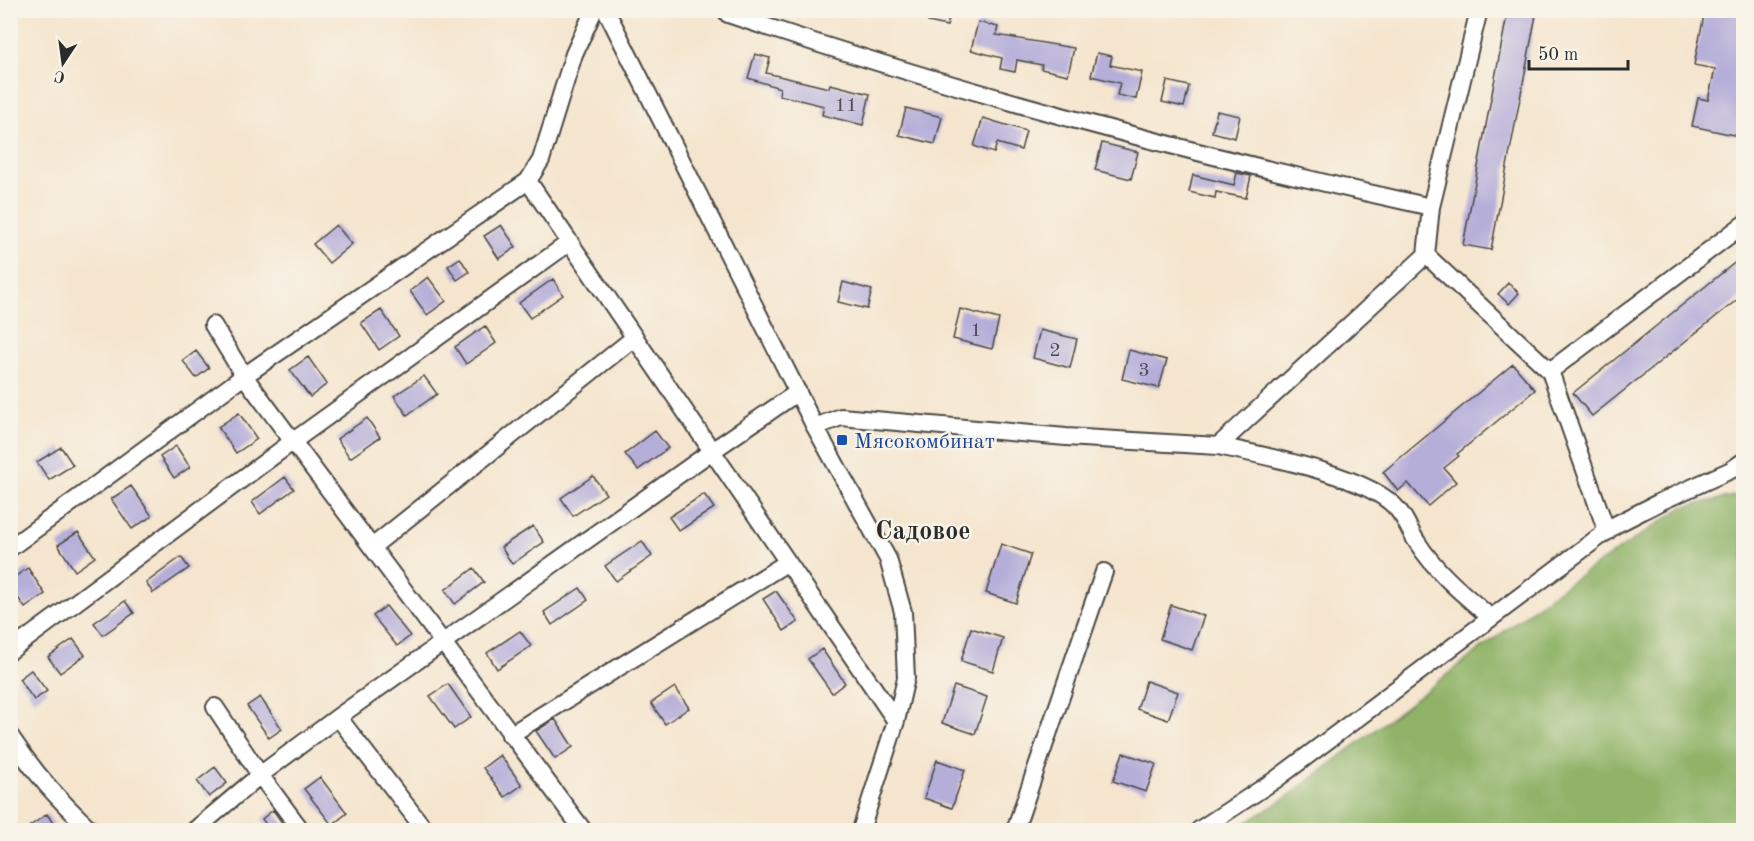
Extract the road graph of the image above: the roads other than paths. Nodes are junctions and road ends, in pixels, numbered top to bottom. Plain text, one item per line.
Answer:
1 (594, 10) edge
2 (606, 10) edge
3 (726, 10) edge
4 (1479, 10) edge
5 (528, 181) junction
6 (1431, 207) junction
7 (1743, 224) edge
8 (570, 242) junction
9 (1426, 255) junction
10 (213, 325) dead end
11 (635, 337) junction
12 (1550, 371) junction
13 (243, 376) junction
14 (798, 392) junction
15 (815, 427) junction
16 (292, 442) junction
17 (1218, 446) junction
18 (712, 451) junction
19 (1743, 461) edge
20 (1606, 532) junction
21 (372, 547) junction
22 (10, 548) edge
23 (788, 562) junction
24 (1104, 572) dead end
25 (1490, 617) junction
26 (443, 642) junction
27 (10, 651) edge
28 (215, 707) dead end
29 (338, 717) junction
30 (896, 721) junction
31 (510, 735) junction
32 (10, 736) edge
33 (260, 775) junction
34 (91, 831) edge
35 (195, 831) edge
36 (301, 831) edge
37 (425, 831) edge
38 (583, 831) edge
39 (861, 831) edge
40 (1015, 831) edge
41 (1199, 831) edge

1 - 5 street
2 - 14 street
3 - 6 street
4 - 6 street
5 - 8 street
5 - 13 street
6 - 9 street
7 - 12 street
8 - 11 street
8 - 16 street
9 - 12 street
9 - 17 street
10 - 13 street
11 - 18 street
11 - 21 street
12 - 20 street
13 - 16 street
13 - 22 street
14 - 15 street
14 - 18 street
15 - 17 street
15 - 30 street
16 - 21 street
16 - 27 street
17 - 25 street
18 - 23 street
18 - 26 street
19 - 20 street
20 - 25 street
21 - 26 street
23 - 30 street
23 - 31 street
24 - 40 street
25 - 41 street
26 - 29 street
26 - 31 street
28 - 33 street
29 - 33 street
29 - 37 street
30 - 39 street
31 - 38 street
32 - 34 street
33 - 35 street
33 - 36 street

